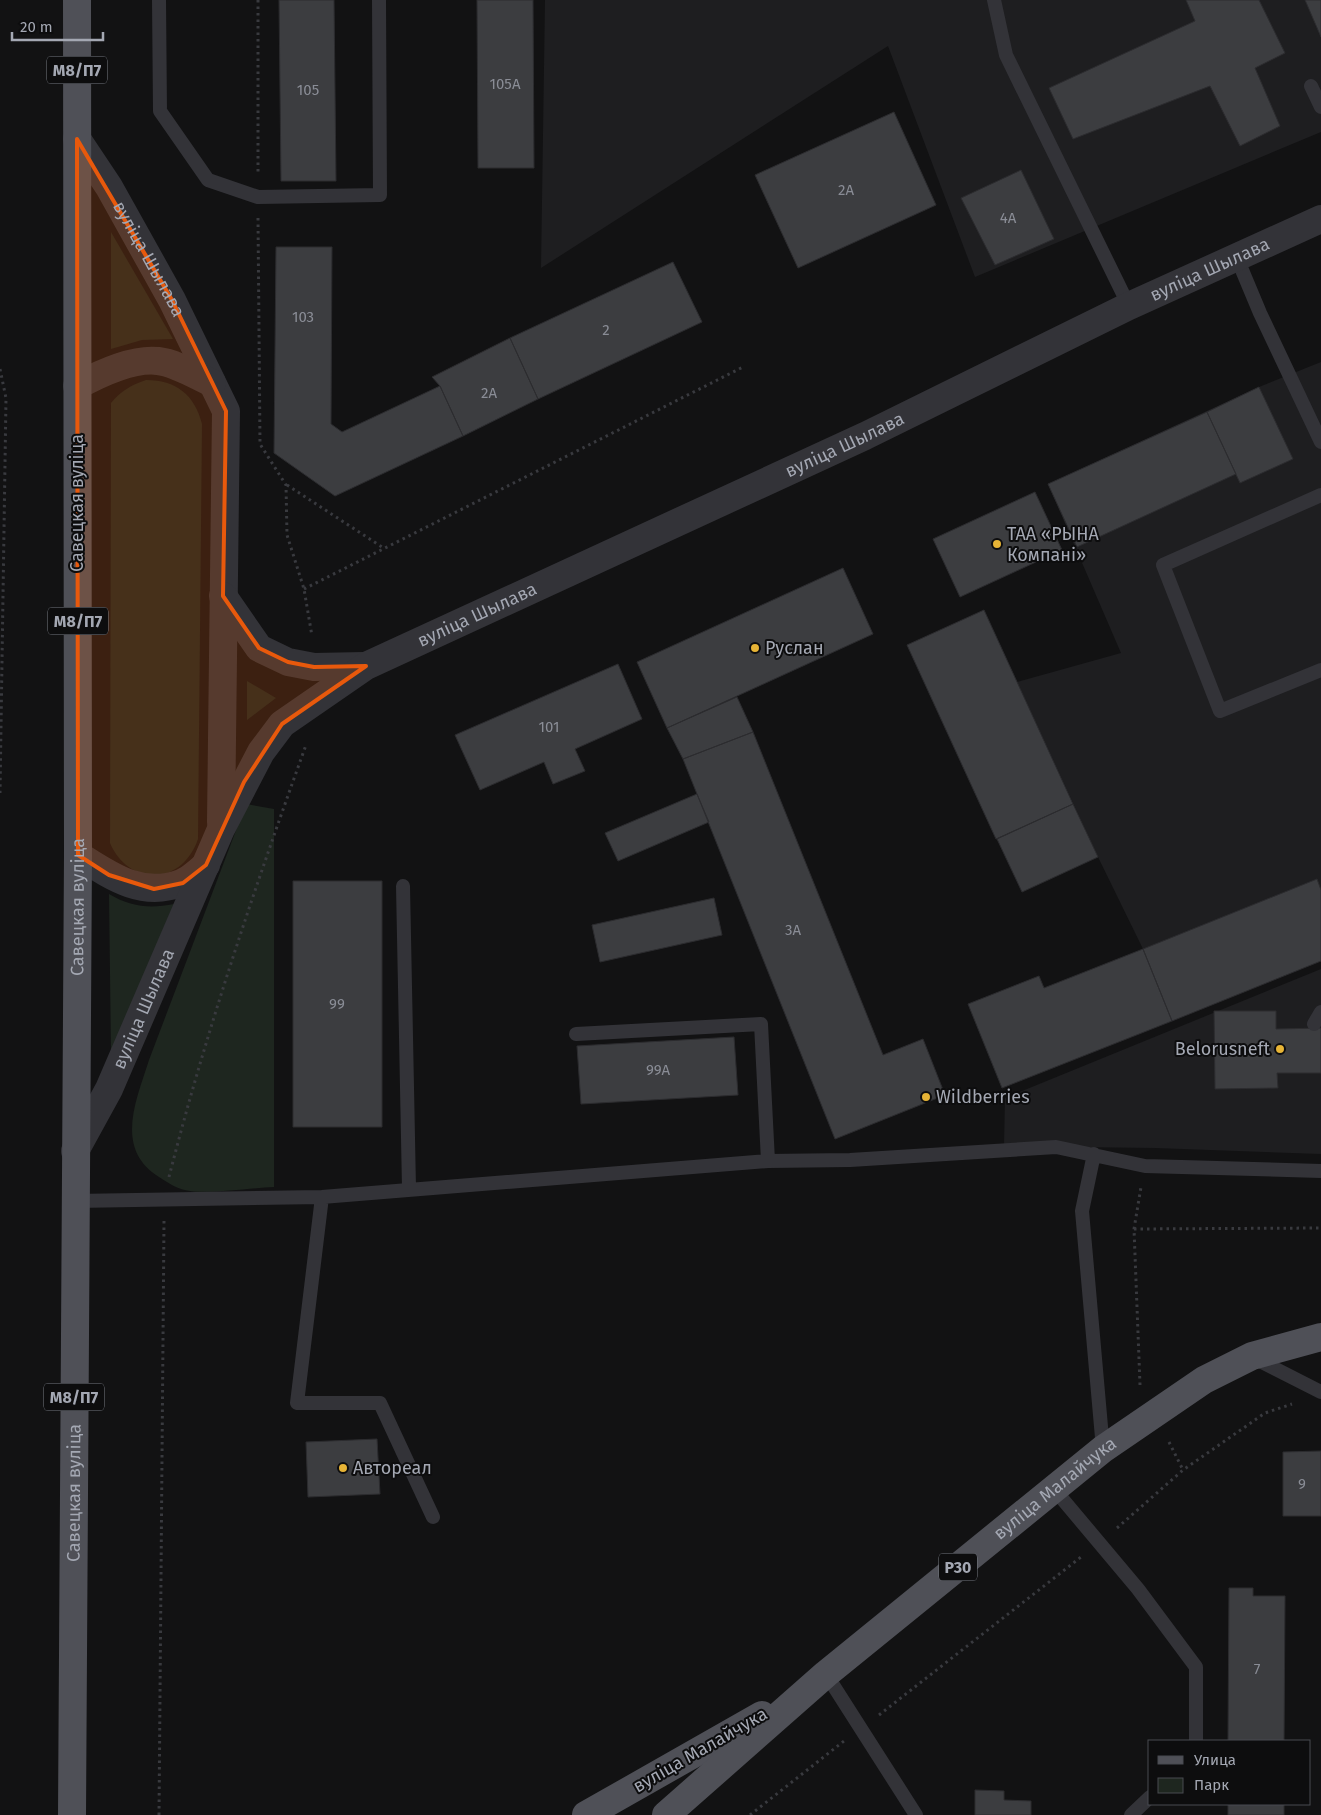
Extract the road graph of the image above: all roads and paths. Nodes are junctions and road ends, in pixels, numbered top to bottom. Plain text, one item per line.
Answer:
1 (77, 0) edge
2 (159, 0) edge
3 (258, 0) edge
4 (379, 0) edge
5 (994, 0) edge
6 (1311, 86) dead end
7 (1321, 107) edge
8 (78, 139) junction
9 (258, 197) junction
10 (1321, 219) edge
11 (1237, 258) junction
12 (1129, 306) junction
13 (743, 367) dead end
14 (0, 369) edge
15 (212, 383) junction
16 (77, 386) junction
17 (1321, 442) edge
18 (286, 485) junction
19 (1321, 495) edge
20 (383, 547) junction
21 (304, 589) junction
22 (223, 596) junction
23 (312, 640) dead end
24 (366, 666) junction
25 (1321, 670) edge
26 (307, 742) dead end
27 (0, 793) edge
28 (221, 829) junction
29 (78, 855) junction
30 (206, 865) junction
31 (403, 886) dead end
32 (576, 1034) dead end
33 (75, 1151) junction
34 (1094, 1154) junction
35 (768, 1161) junction
36 (1145, 1166) junction
37 (1321, 1171) edge
38 (168, 1183) dead end
39 (410, 1188) junction
40 (322, 1197) junction
41 (75, 1201) junction
42 (164, 1218) dead end
43 (1321, 1228) edge
44 (1134, 1229) junction
45 (1321, 1337) edge
46 (1252, 1356) junction
47 (1140, 1385) dead end
48 (1321, 1392) edge
49 (1293, 1404) dead end
50 (1169, 1442) dead end
51 (1103, 1450) junction
52 (1183, 1470) junction
53 (1054, 1490) junction
54 (433, 1517) dead end
55 (1098, 1544) junction
56 (820, 1680) junction
57 (860, 1729) junction
58 (1196, 1740) edge
59 (1148, 1799) edge
60 (72, 1815) edge
61 (159, 1815) edge
62 (586, 1815) edge
63 (666, 1815) edge
64 (750, 1815) edge
65 (916, 1815) edge
66 (1131, 1815) edge

1 - 8 main road, Савецкая вуліца / М8/П7
2 - 9 lane
3 - 9 path
4 - 9 lane
5 - 12 lane
6 - 7 lane
8 - 15 street, вуліца Шылава
8 - 16 main road, Савецкая вуліца / М8/П7
9 - 18 path
10 - 11 street, вуліца Шылава
11 - 12 street, вуліца Шылава
11 - 17 lane
12 - 24 street, вуліца Шылава
13 - 20 path
14 - 27 path
15 - 16 street
15 - 22 street, вуліца Шылава
16 - 29 main road, Савецкая вуліца / М8/П7
18 - 20 path
18 - 21 path
19 - 25 lane
20 - 21 path
21 - 23 path
22 - 24 street, вуліца Шылава
22 - 28 street, вуліца Шылава
24 - 28 street, вуліца Шылава
26 - 38 path
28 - 30 street, вуліца Шылава
29 - 30 street
29 - 33 main road, Савецкая вуліца / М8/П7
30 - 33 street, вуліца Шылава
31 - 39 lane
32 - 35 lane
33 - 41 main road, Савецкая вуліца / М8/П7
34 - 35 lane
34 - 36 lane
34 - 51 lane
35 - 39 lane
36 - 37 lane
36 - 44 path
39 - 40 lane
40 - 41 lane
40 - 54 lane
41 - 60 main road, Савецкая вуліца / М8/П7
42 - 61 path
43 - 44 path
44 - 47 path
45 - 46 main road, вуліца Малайчука / Р30
46 - 48 lane
46 - 51 main road, вуліца Малайчука / Р30
49 - 52 path
50 - 52 path
51 - 53 main road, вуліца Малайчука / Р30
52 - 55 path
53 - 55 lane
53 - 56 main road, вуліца Малайчука / Р30
55 - 57 path
55 - 58 lane
56 - 57 lane
56 - 62 main road, вуліца Малайчука / Р30
56 - 63 main road, вуліца Малайчука / Р30
57 - 64 path
57 - 65 lane
59 - 66 lane

